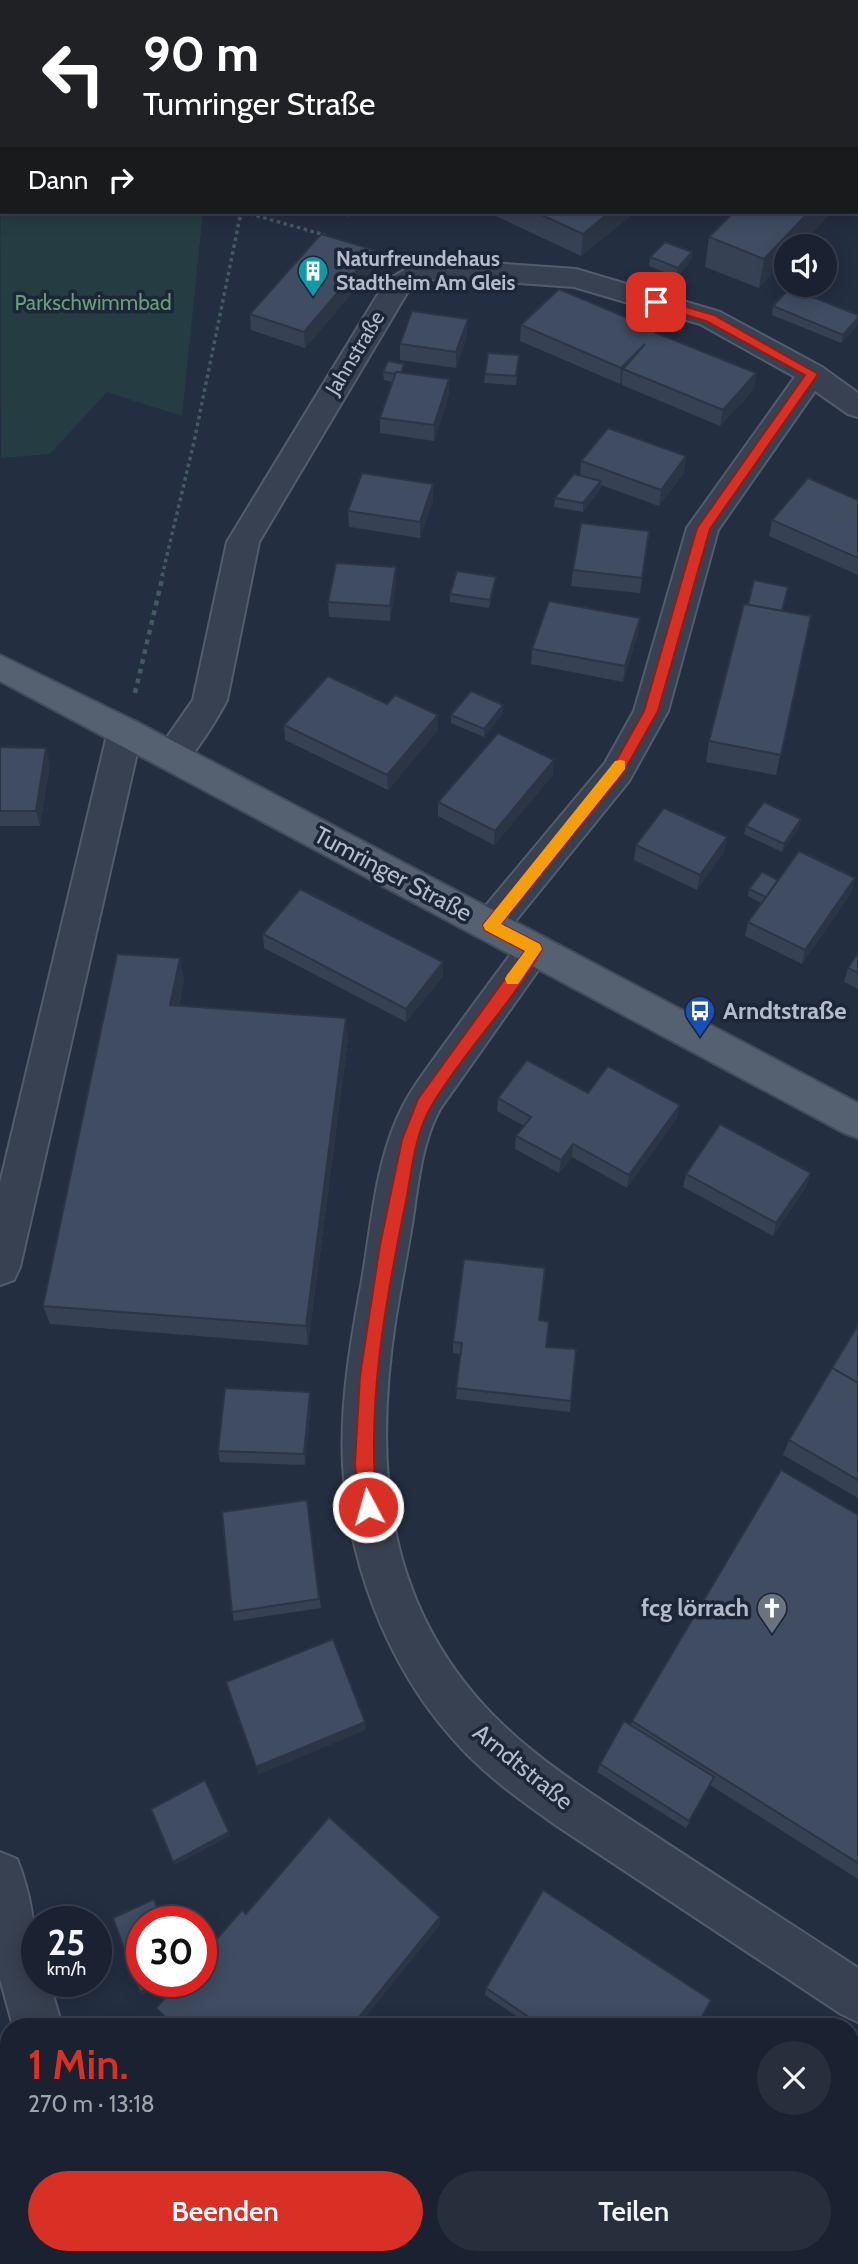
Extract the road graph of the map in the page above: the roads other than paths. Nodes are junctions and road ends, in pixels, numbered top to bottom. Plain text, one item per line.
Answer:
1 (812, 374) junction
2 (858, 407) edge
3 (0, 667) edge
4 (125, 731) junction
5 (170, 756) junction
6 (491, 925) junction
7 (535, 949) junction
8 (858, 1122) edge
9 (0, 1267) edge
10 (0, 1877) edge
11 (858, 1997) edge
12 (36, 2018) edge

1 - 2 street, Jahnstraße
1 - 5 street, Jahnstraße
1 - 6 street
3 - 4 main road, Tumringer Straße
4 - 5 main road, Tumringer Straße
4 - 9 street
5 - 6 main road, Tumringer Straße
6 - 7 main road, Tumringer Straße
7 - 8 main road, Tumringer Straße
7 - 11 street, Arndtstraße
10 - 12 street

